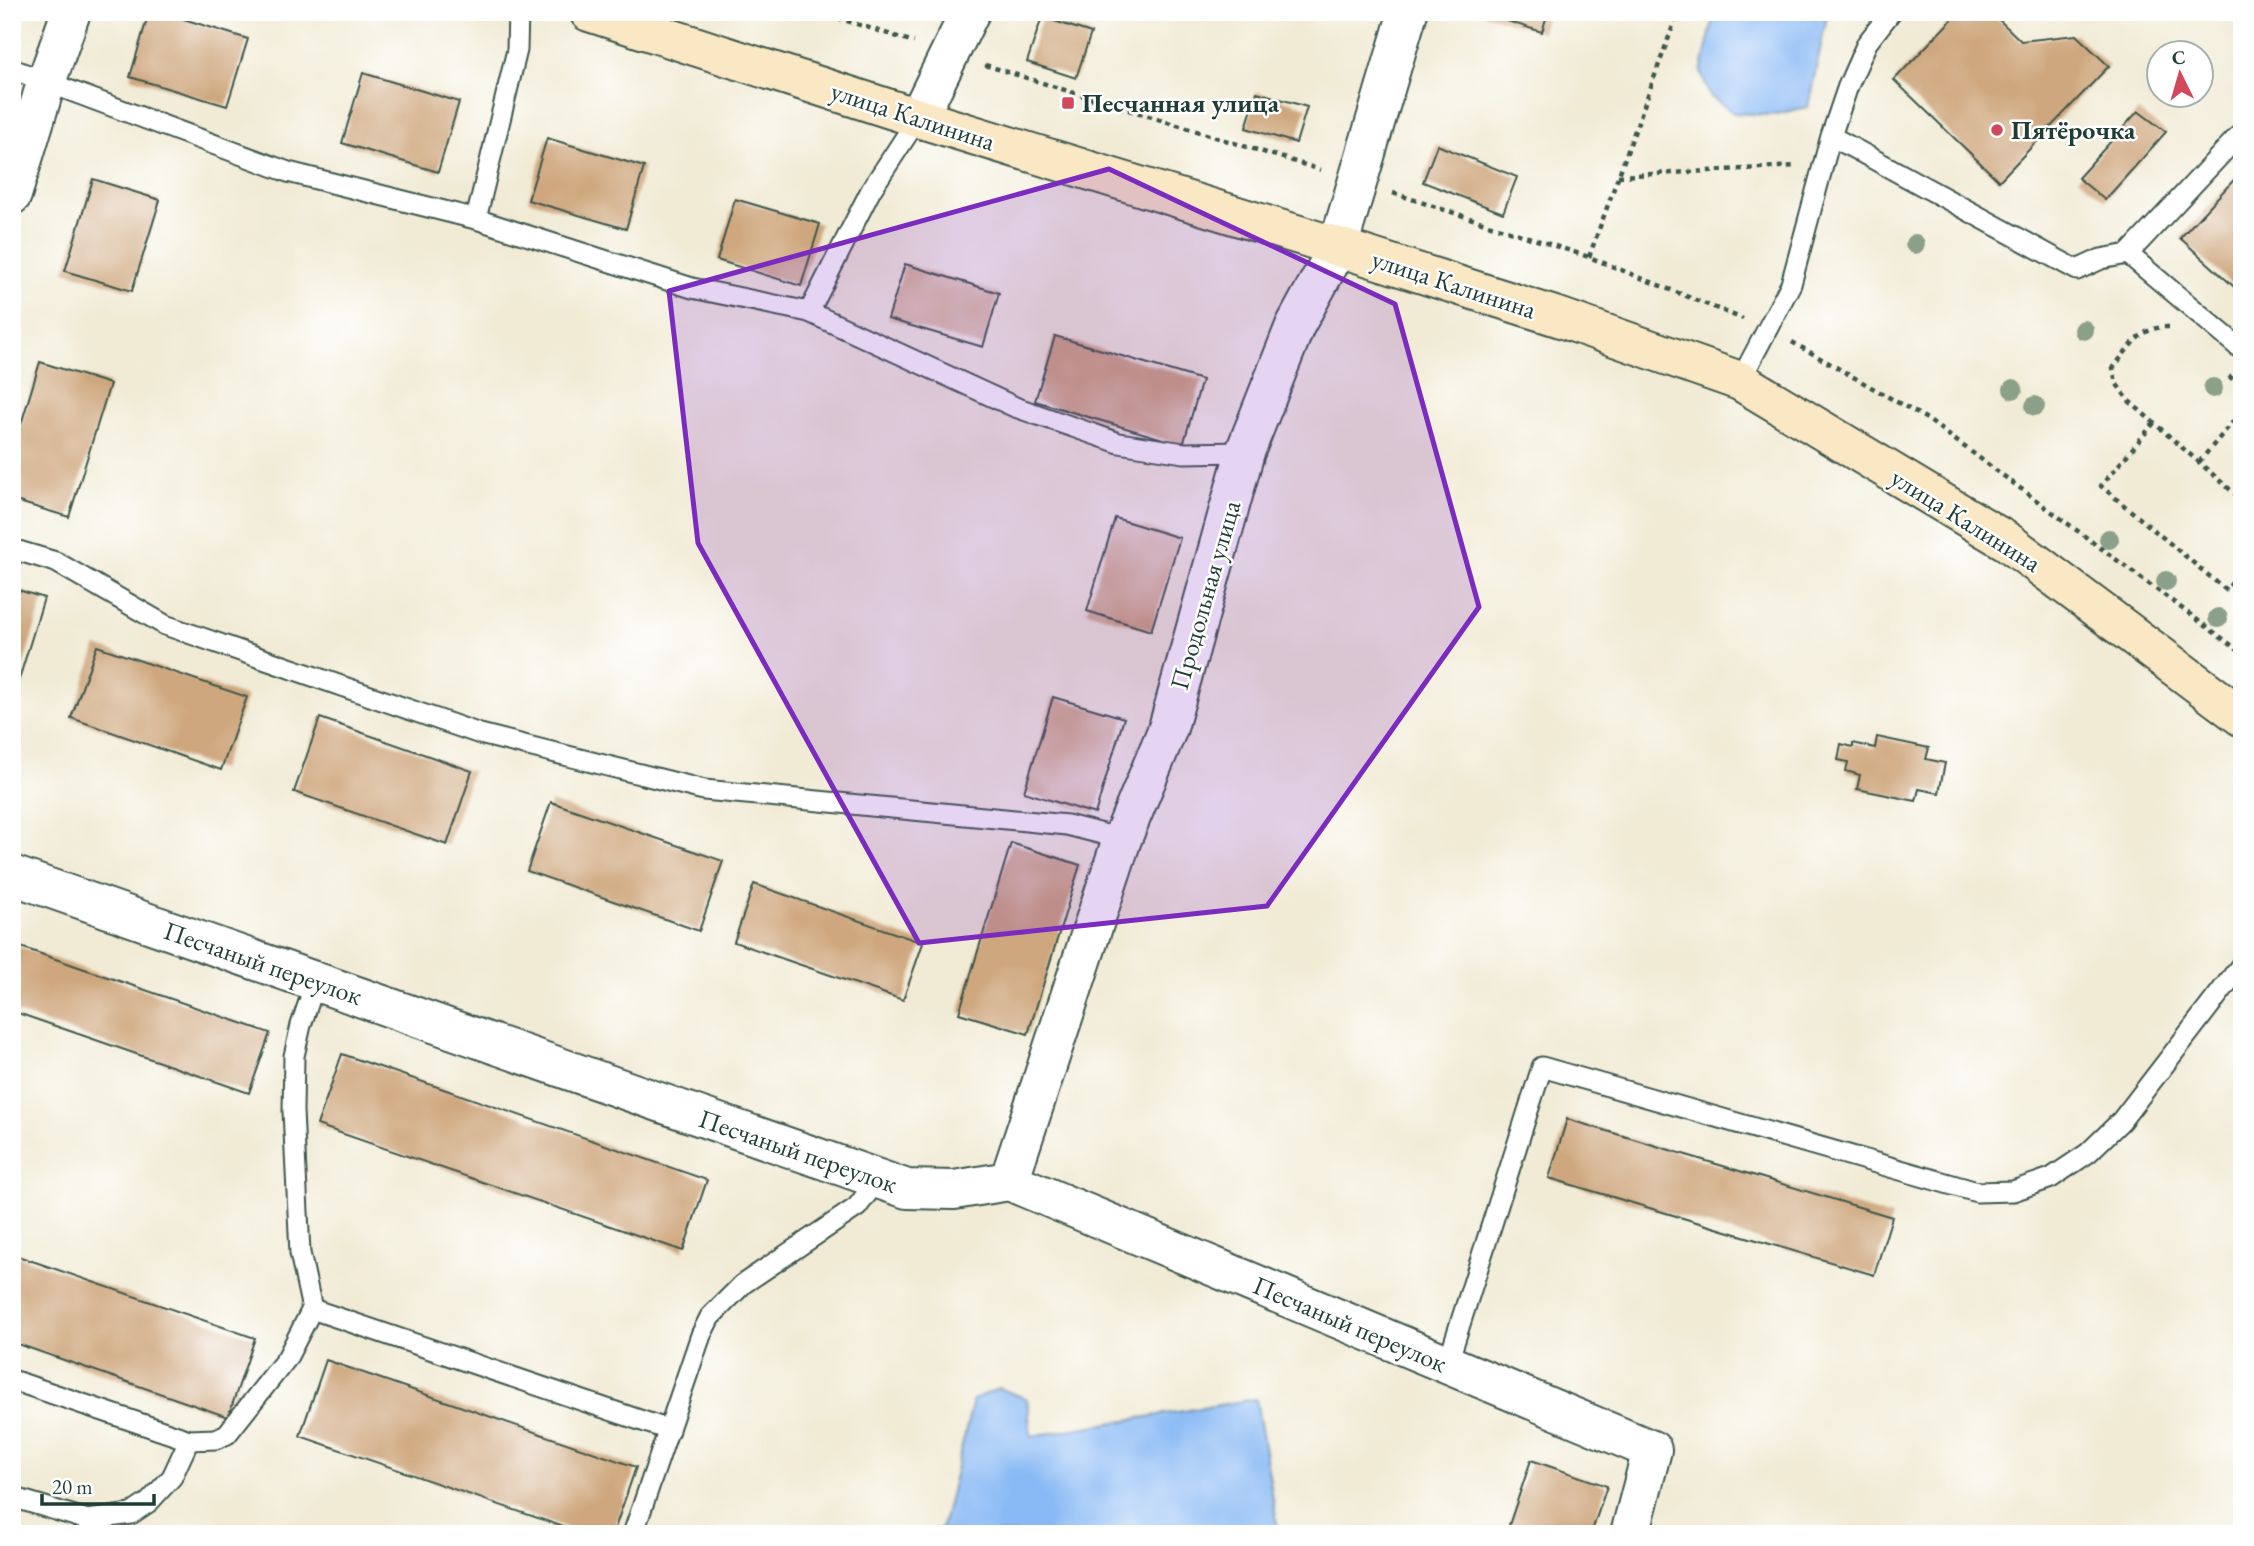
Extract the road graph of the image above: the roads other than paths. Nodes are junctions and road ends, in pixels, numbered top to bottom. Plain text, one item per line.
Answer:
1 (71, 12) edge
2 (518, 12) edge
3 (589, 12) edge
4 (970, 12) edge
5 (1408, 12) edge
6 (1891, 12) edge
7 (29, 75) edge
8 (918, 118) junction
9 (2242, 132) edge
10 (1831, 136) junction
11 (12, 195) edge
12 (476, 219) junction
13 (1338, 247) junction
14 (2128, 254) junction
15 (809, 312) junction
16 (2242, 350) edge
17 (1740, 382) junction
18 (1245, 452) junction
19 (12, 549) edge
20 (2242, 717) edge
21 (1122, 839) junction
22 (12, 874) edge
23 (2242, 964) edge
24 (316, 981) junction
25 (878, 1179) junction
26 (1009, 1181) junction
27 (312, 1309) junction
28 (1447, 1365) junction
29 (12, 1380) edge
30 (669, 1430) junction
31 (189, 1440) junction
32 (12, 1497) edge
33 (633, 1534) edge
34 (1630, 1534) edge

1 - 7 street
2 - 12 lane
3 - 8 main road, улица Калинина
4 - 8 street
5 - 13 street, Продольная улица
6 - 10 lane
7 - 11 street
7 - 12 lane
8 - 13 main road, улица Калинина
8 - 15 lane
9 - 14 lane
10 - 14 lane
10 - 17 lane
12 - 15 lane
13 - 17 main road, улица Калинина
13 - 18 street, Продольная улица
14 - 16 lane
15 - 18 lane
17 - 20 main road, улица Калинина
18 - 21 street, Продольная улица
19 - 21 lane
21 - 26 street, Продольная улица
22 - 24 street, Песчаный переулок
23 - 28 lane
24 - 25 street, Песчаный переулок
24 - 27 lane
25 - 26 street, Песчаный переулок
25 - 30 lane
26 - 28 street, Песчаный переулок
27 - 30 lane
27 - 31 lane
28 - 34 street, Песчаный переулок
29 - 31 lane
30 - 33 lane
31 - 32 lane

